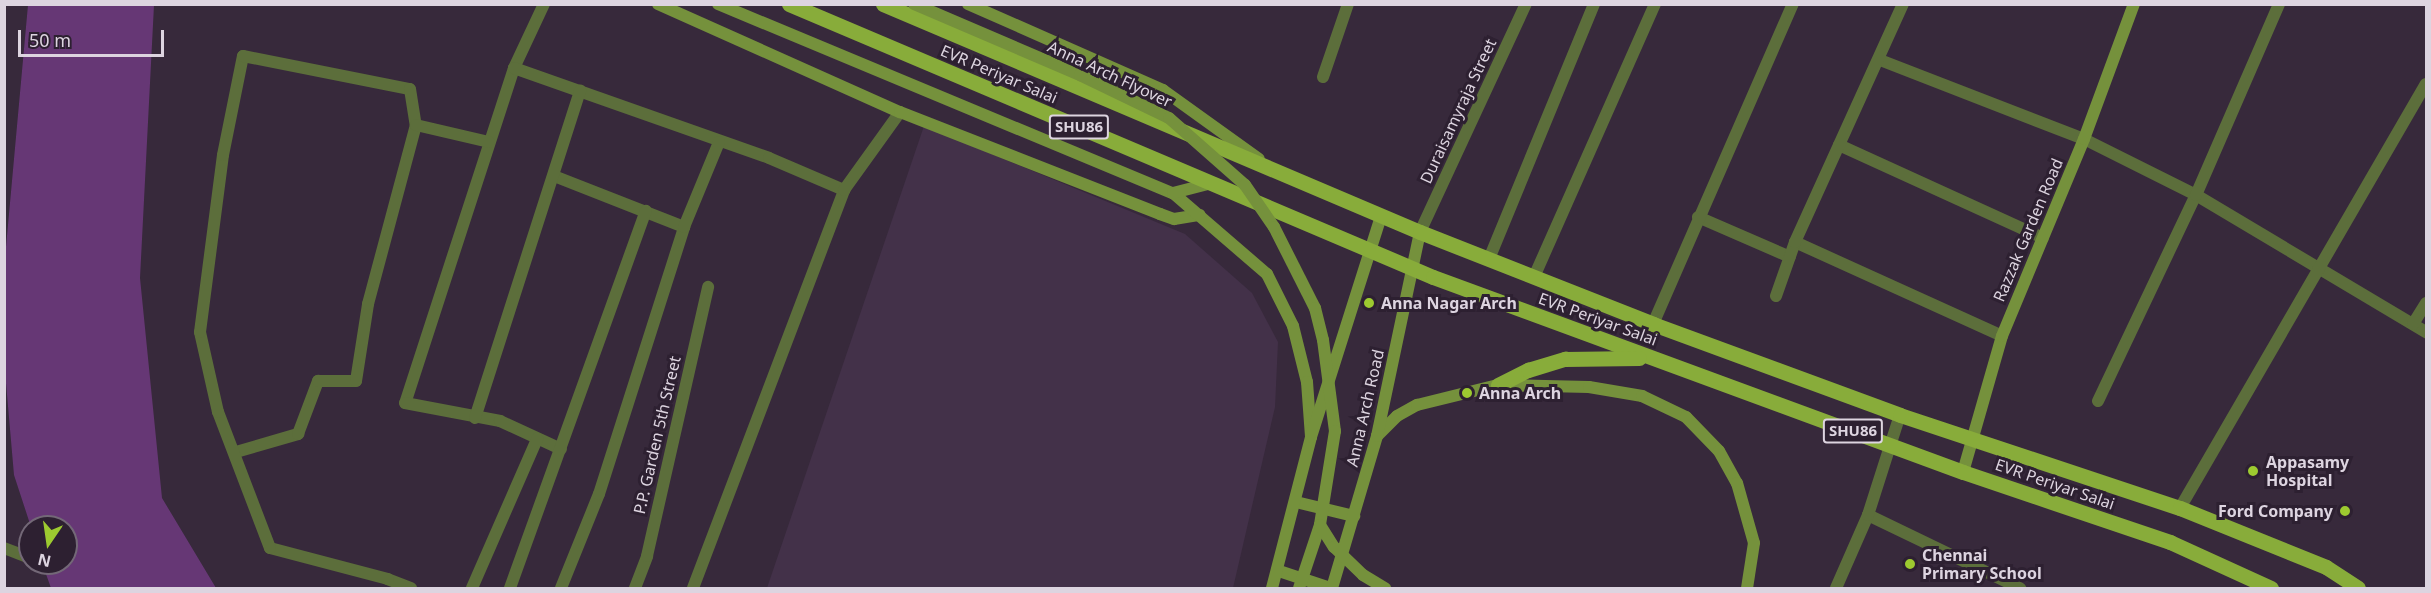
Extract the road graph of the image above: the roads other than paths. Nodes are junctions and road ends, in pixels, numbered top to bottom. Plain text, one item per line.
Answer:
1 (544, 4) edge
2 (658, 4) edge
3 (718, 4) edge
4 (789, 4) edge
5 (883, 4) edge
6 (914, 4) edge
7 (968, 4) edge
8 (1348, 4) edge
9 (1526, 4) edge
10 (1594, 4) edge
11 (1655, 4) edge
12 (1794, 4) edge
13 (1903, 4) edge
14 (2134, 4) edge
15 (2279, 4) edge
16 (1880, 60) junction
17 (514, 68) junction
18 (1323, 77) dead end
19 (2427, 84) edge
20 (580, 90) junction
21 (900, 112) junction
22 (416, 125) junction
23 (2084, 139) junction
24 (489, 142) junction
25 (719, 142) junction
26 (1839, 145) junction
27 (554, 176) junction
28 (1282, 176) junction
29 (1212, 183) junction
30 (844, 190) junction
31 (1173, 193) junction
32 (2196, 195) junction
33 (646, 211) junction
34 (1200, 215) junction
35 (1381, 216) junction
36 (1698, 217) junction
37 (684, 227) junction
38 (1420, 232) junction
39 (2043, 238) junction
40 (1795, 243) junction
41 (1369, 250) junction
42 (1790, 257) junction
43 (1489, 259) junction
44 (2320, 266) junction
45 (1412, 268) junction
46 (1534, 277) junction
47 (708, 287) dead end
48 (1776, 296) dead end
49 (2427, 303) edge
50 (1653, 324) junction
51 (2413, 324) junction
52 (2427, 332) edge
53 (2002, 336) junction
54 (1654, 359) junction
55 (1498, 385) junction
56 (2098, 401) dead end
57 (1900, 415) junction
58 (475, 418) junction
59 (1377, 436) junction
60 (1311, 437) junction
61 (1971, 437) junction
62 (537, 439) junction
63 (1892, 445) junction
64 (561, 449) junction
65 (236, 452) junction
66 (1963, 472) junction
67 (1296, 502) junction
68 (2180, 508) junction
69 (1868, 515) junction
70 (1354, 516) junction
71 (1320, 525) junction
72 (1279, 571) junction
73 (411, 588) edge
74 (472, 588) edge
75 (510, 588) edge
76 (561, 588) edge
77 (635, 588) edge
78 (693, 588) edge
79 (1272, 588) edge
80 (1299, 588) edge
81 (1331, 588) edge
82 (1385, 588) edge
83 (1747, 588) edge
84 (1836, 588) edge
85 (2020, 588) edge
86 (2271, 588) edge
87 (2358, 588) edge

1 - 17 street
2 - 21 main road
3 - 31 main road
4 - 29 main road, EVR Periyar Salai / SHU86
5 - 28 main road, EVR Periyar Salai / SHU86
6 - 71 main road, Anna Arch Flyover, bridge
7 - 28 main road
8 - 18 street
9 - 38 street, Duraisamyraja Street
10 - 43 street
11 - 46 street
12 - 36 street
13 - 16 street
14 - 23 main road, Razzak Garden Road
15 - 32 street
16 - 23 street
16 - 26 street
17 - 20 street
17 - 24 street
19 - 44 street
20 - 25 street
20 - 27 street
21 - 30 street
21 - 34 main road
22 - 24 street
22 - 65 street
22 - 65 street
23 - 32 street
23 - 39 main road, Razzak Garden Road
24 - 58 street
25 - 30 street
25 - 37 street
26 - 39 street
26 - 40 street
27 - 33 street
27 - 58 street
28 - 35 main road, EVR Periyar Salai / SHU86
29 - 31 main road
29 - 41 main road, EVR Periyar Salai / SHU86
30 - 78 street
31 - 34 main road
32 - 44 street
32 - 56 street
33 - 37 street
33 - 64 street
34 - 60 main road
35 - 38 main road, EVR Periyar Salai / SHU86
35 - 41 main road
36 - 42 street
36 - 50 street
37 - 76 street
38 - 43 main road, EVR Periyar Salai / SHU86
38 - 45 main road, Anna Arch Road
39 - 53 main road, Razzak Garden Road
40 - 42 street
40 - 53 street
41 - 45 main road, EVR Periyar Salai / SHU86
41 - 60 main road
42 - 48 street
43 - 46 main road, EVR Periyar Salai / SHU86
44 - 51 street
44 - 68 street
45 - 54 main road, EVR Periyar Salai / SHU86
45 - 59 main road, Anna Arch Road
46 - 50 main road, EVR Periyar Salai / SHU86
47 - 77 street, P.P. Garden 5th Street
49 - 51 street
50 - 57 main road, EVR Periyar Salai / SHU86
51 - 52 street
53 - 61 main road, Razzak Garden Road
54 - 55 main road
54 - 63 main road, EVR Periyar Salai / SHU86
55 - 59 main road
55 - 83 main road
57 - 61 main road, EVR Periyar Salai / SHU86
57 - 63 street
58 - 62 street
59 - 70 main road, Anna Arch Road
60 - 67 main road
61 - 66 main road, Razzak Garden Road
61 - 68 main road, EVR Periyar Salai / SHU86
62 - 64 street
62 - 74 street
63 - 66 main road, EVR Periyar Salai / SHU86
63 - 69 street
64 - 75 street
65 - 73 street
66 - 86 main road, EVR Periyar Salai / SHU86
67 - 70 main road
67 - 72 main road
68 - 87 main road, EVR Periyar Salai / SHU86
69 - 84 street
69 - 85 street
70 - 81 main road, Anna Arch Road
71 - 80 main road, Anna Arch Flyover, bridge
71 - 82 main road, bridge
72 - 79 main road
72 - 81 main road

